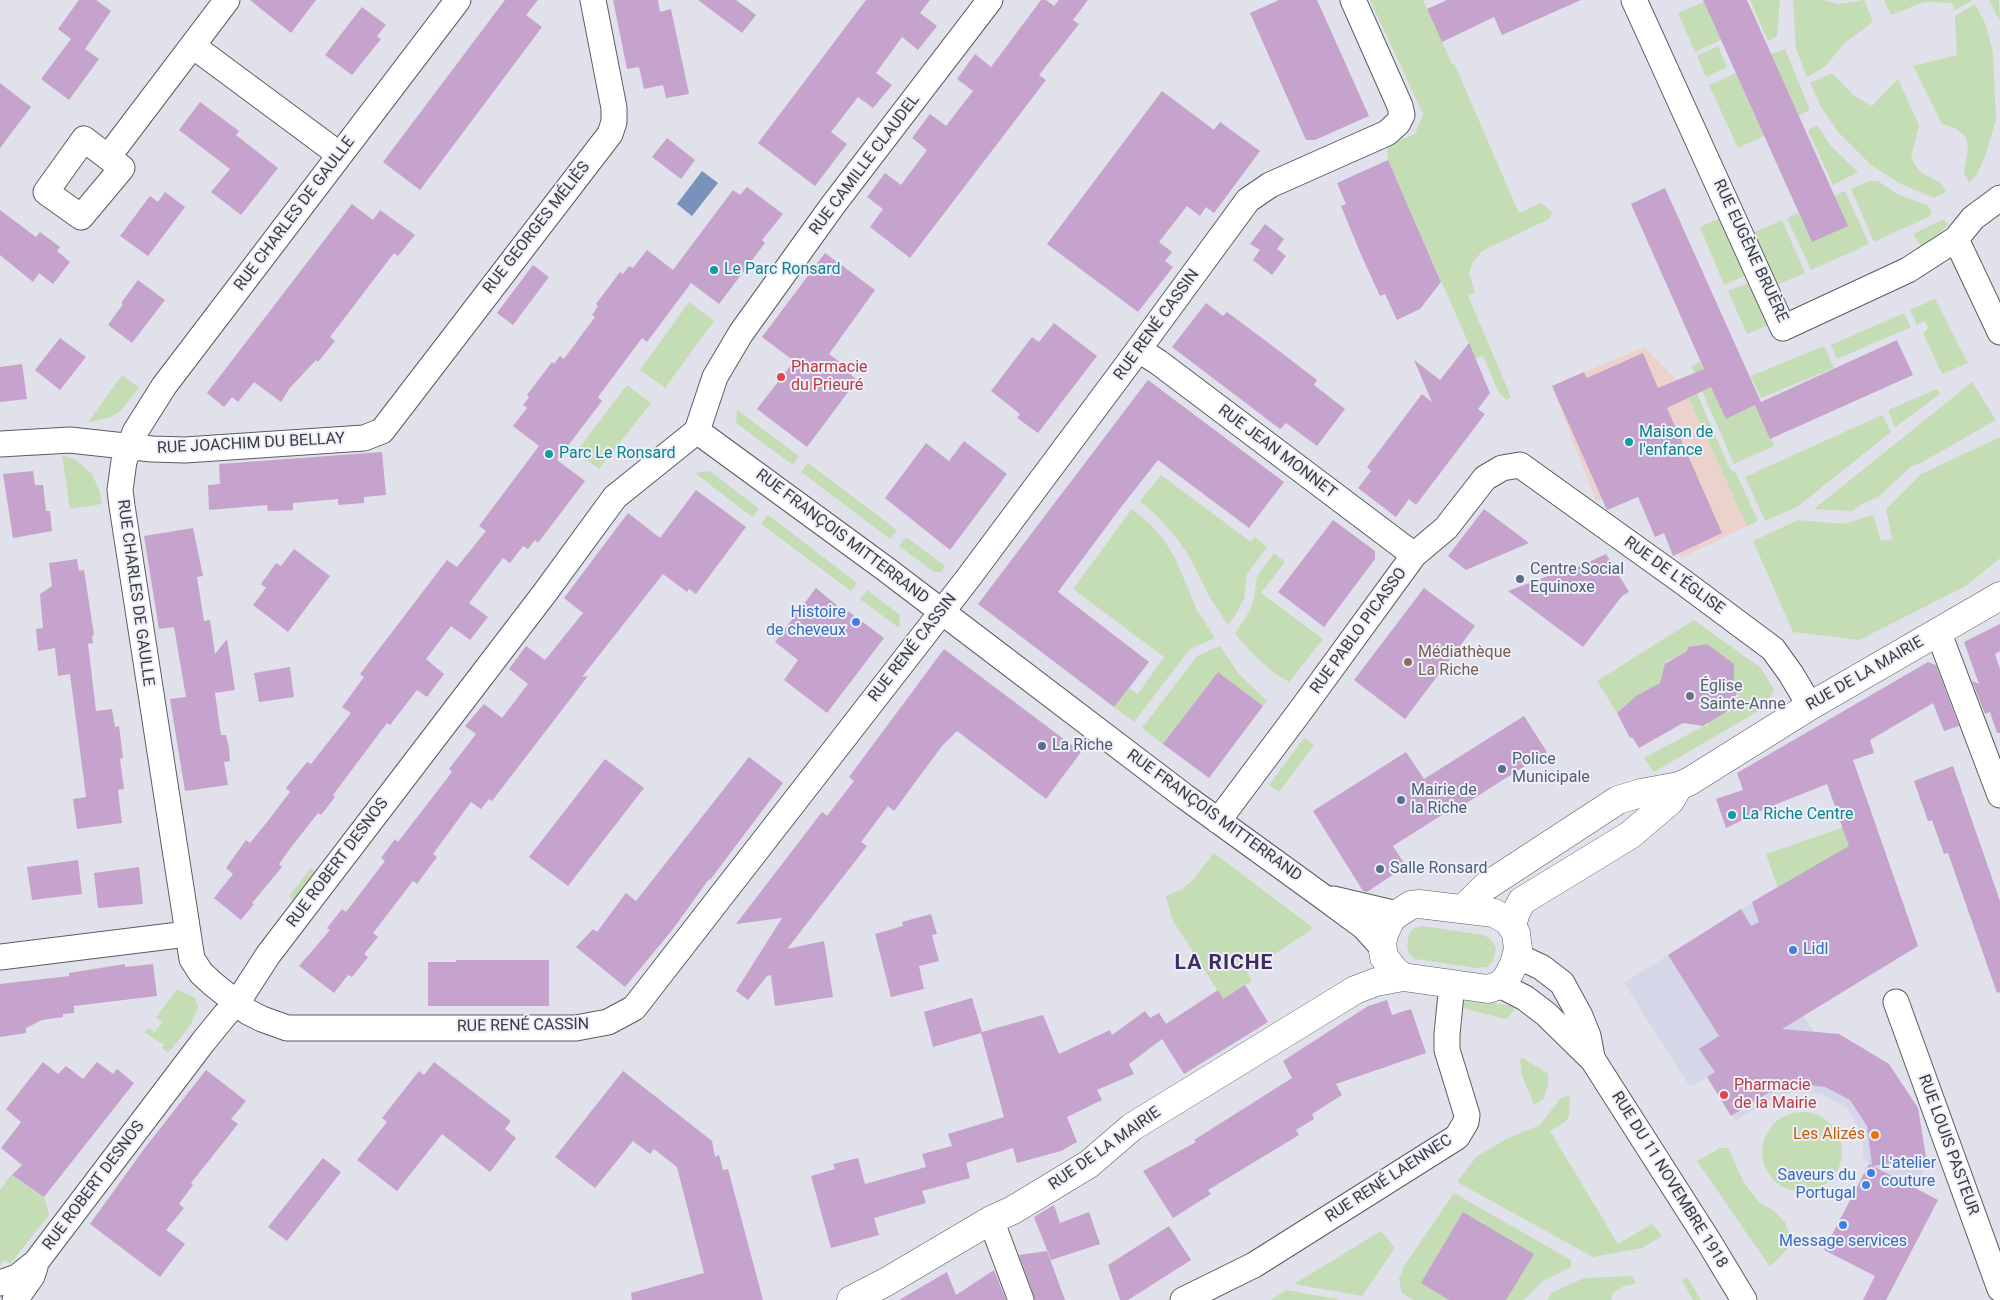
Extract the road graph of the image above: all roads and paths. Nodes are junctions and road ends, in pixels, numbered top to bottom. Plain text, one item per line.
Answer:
1 (227, 0) edge
2 (458, 0) edge
3 (593, 0) edge
4 (990, 0) edge
5 (1353, 0) edge
6 (1634, 0) edge
7 (193, 46) junction
8 (340, 155) junction
9 (108, 157) dead end
10 (2000, 198) edge
11 (1956, 239) junction
12 (2000, 332) edge
13 (1139, 350) junction
14 (382, 430) joint
15 (697, 431) junction
16 (0, 444) edge
17 (128, 447) junction
18 (1520, 465) joint
19 (1414, 555) junction
20 (2000, 596) edge
21 (942, 611) junction
22 (1938, 631) junction
23 (1810, 706) junction
24 (1679, 786) junction
25 (2000, 795) edge
26 (1218, 821) junction
27 (1322, 896) junction
28 (1463, 909) junction
29 (1397, 914) junction
30 (1512, 926) junction
31 (187, 934) junction
32 (1382, 949) junction
33 (1517, 956) junction
34 (0, 957) edge
35 (1403, 977) junction
36 (1452, 984) junction
37 (1500, 986) junction
38 (1355, 990) junction
39 (1896, 1002) dead end
40 (237, 1003) junction
41 (1593, 1060) junction
42 (991, 1220) junction
43 (36, 1262) junction
44 (0, 1283) edge
45 (2000, 1289) edge
46 (15, 1300) edge
47 (851, 1300) edge
48 (1022, 1300) edge
49 (1183, 1300) edge
50 (1744, 1300) edge

1 - 7 street
2 - 8 street, RUE CHARLES DE GAULLE
3 - 14 street, RUE GEORGES MÉLIÈS
4 - 15 street, RUE CAMILLE CLAUDEL
5 - 13 street, RUE RENÉ CASSIN
6 - 11 street, RUE EUGÈNE BRUÈRE
7 - 8 street
7 - 9 street
8 - 17 street, RUE CHARLES DE GAULLE
10 - 11 street
11 - 12 street
13 - 19 street, RUE JEAN MONNET
13 - 21 street, RUE RENÉ CASSIN
14 - 17 street, RUE JOACHIM DU BELLAY
15 - 21 street, RUE FRANÇOIS MITTERRAND
15 - 40 street, RUE ROBERT DESNOS
16 - 17 street, RUE JOACHIM DU BELLAY
17 - 31 street, RUE CHARLES DE GAULLE
18 - 19 street, RUE PABLO PICASSO
18 - 23 street, RUE DE L'ÉGLISE
19 - 26 street, RUE PABLO PICASSO
20 - 22 street, RUE DE LA MAIRIE
21 - 26 street, RUE FRANÇOIS MITTERRAND
21 - 40 street, RUE RENÉ CASSIN
22 - 23 street, RUE DE LA MAIRIE
22 - 25 street
23 - 24 street, RUE DE LA MAIRIE
24 - 28 street, RUE DE LA MAIRIE
24 - 30 street, RUE DE LA MAIRIE
26 - 27 street, RUE FRANÇOIS MITTERRAND
27 - 29 street, RUE FRANÇOIS MITTERRAND
27 - 32 street, RUE FRANÇOIS MITTERRAND
28 - 29 street
28 - 30 street
29 - 32 street
30 - 33 street
31 - 34 street
31 - 40 street, RUE CHARLES DE GAULLE
32 - 35 street
32 - 38 street, RUE DE LA MAIRIE
33 - 37 street
33 - 41 street, RUE DU 11 NOVEMBRE 1918
35 - 36 street
35 - 38 street, RUE DE LA MAIRIE
36 - 37 street
36 - 49 street, RUE RENÉ LAENNEC
37 - 41 street, RUE DU 11 NOVEMBRE 1918
38 - 42 street, RUE DE LA MAIRIE
39 - 45 street, RUE LOUIS PASTEUR
40 - 43 street, RUE ROBERT DESNOS
41 - 50 street, RUE DU 11 NOVEMBRE 1918
42 - 47 street, RUE DE LA MAIRIE
42 - 48 street
43 - 44 street, RUE ROBERT DESNOS
43 - 46 street, RUE ROBERT DESNOS

